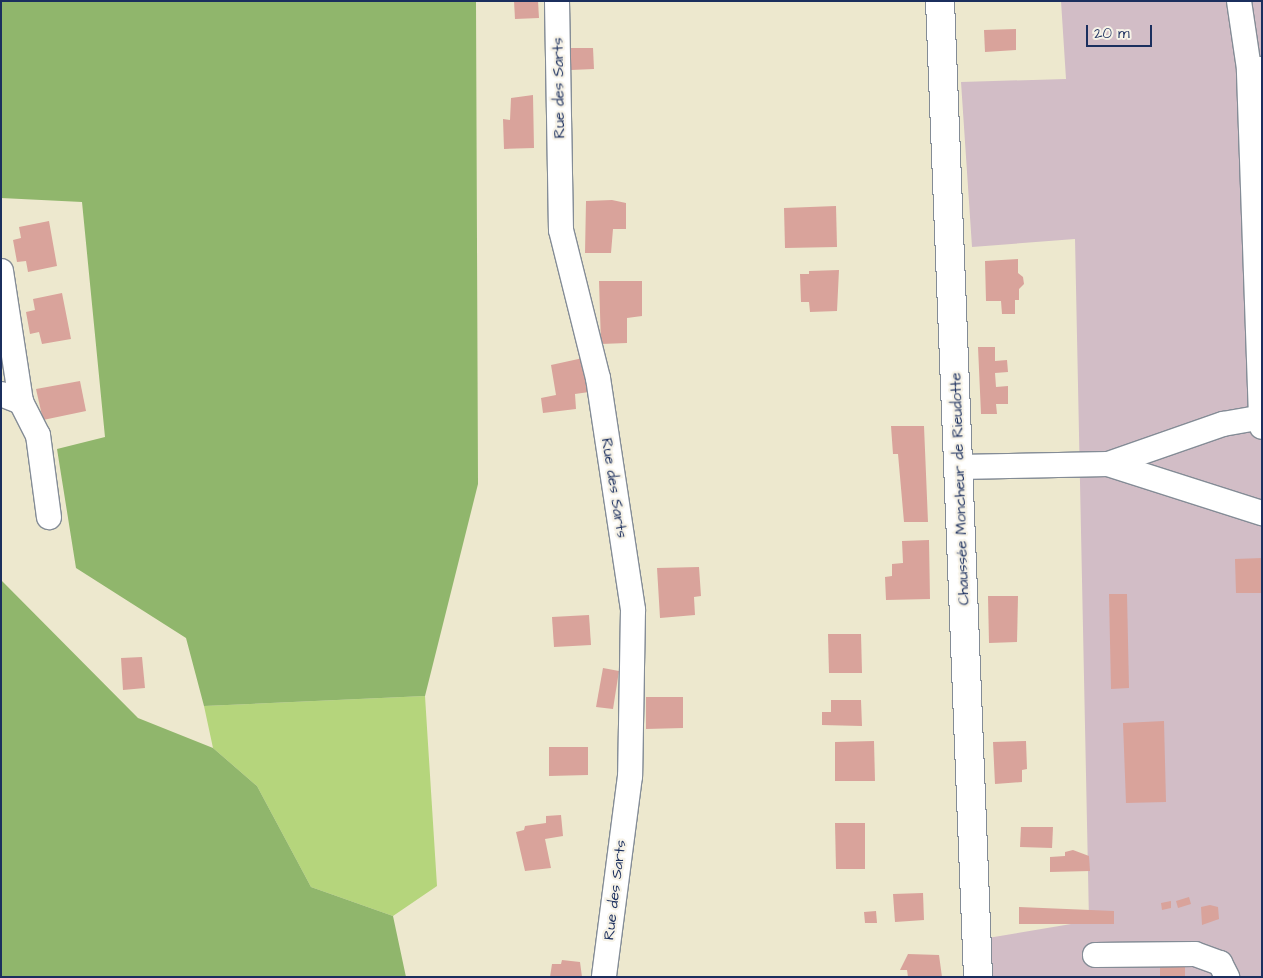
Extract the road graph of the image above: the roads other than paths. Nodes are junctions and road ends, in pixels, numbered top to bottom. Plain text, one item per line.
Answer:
1 (558, 1) edge
2 (940, 1) edge
3 (1239, 1) edge
4 (1255, 69) edge
5 (1, 271) edge
6 (11, 398) edge
7 (1261, 417) edge
8 (1262, 427) edge
9 (1108, 464) junction
10 (959, 466) junction
11 (1262, 512) edge
12 (49, 517) dead end
13 (1095, 955) dead end
14 (604, 977) edge
15 (978, 977) edge
16 (1227, 977) edge

1 - 14 street, Rue des Sarts
2 - 10 main road, Chaussée Moncheur de Rieudotte
3 - 4 street
4 - 7 street
5 - 6 street
6 - 12 street
7 - 8 street
7 - 9 street
9 - 10 street
9 - 11 street
10 - 15 main road, Chaussée Moncheur de Rieudotte
13 - 16 street

